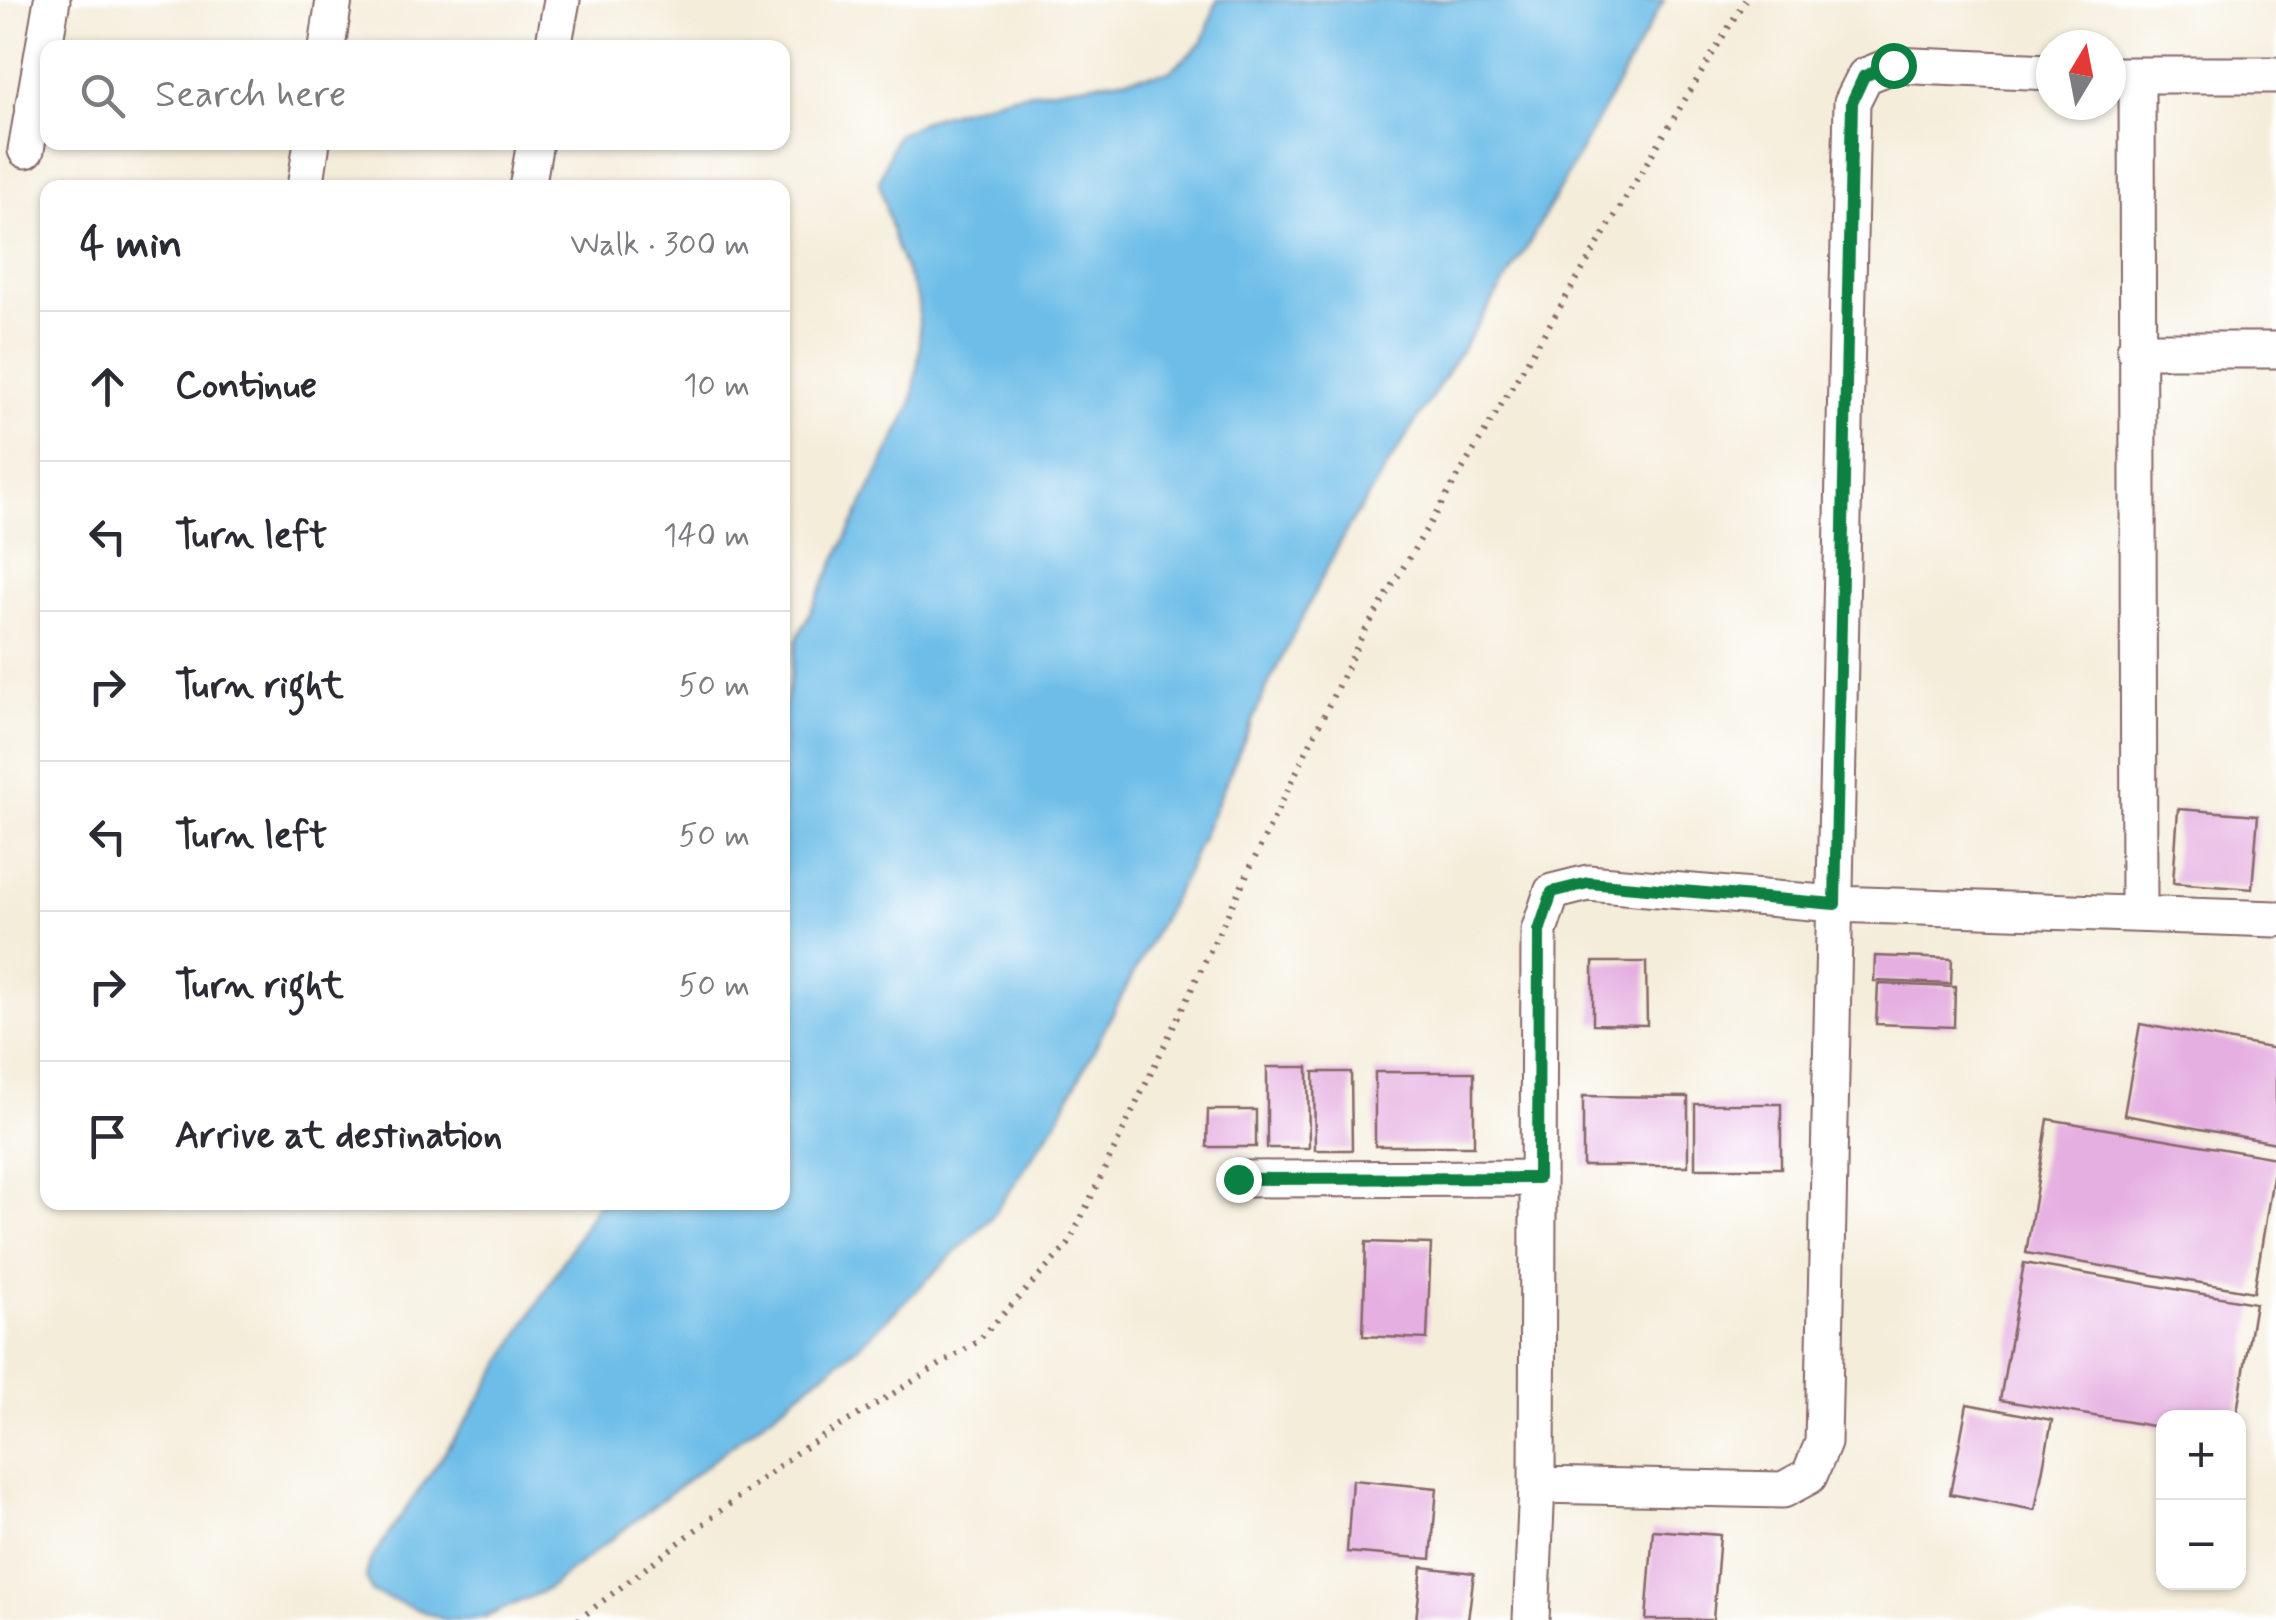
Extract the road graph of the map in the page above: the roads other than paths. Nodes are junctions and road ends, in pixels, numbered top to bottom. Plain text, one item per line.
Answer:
1 (52, 0) edge
2 (334, 0) edge
3 (562, 0) edge
4 (45, 40) edge
5 (328, 40) edge
6 (554, 40) edge
7 (40, 69) edge
8 (2036, 71) edge
9 (2126, 75) edge
10 (2276, 75) edge
11 (2126, 120) edge
12 (26, 150) dead end
13 (311, 150) edge
14 (534, 150) edge
15 (306, 180) edge
16 (529, 180) edge
17 (2135, 350) junction
18 (2276, 350) edge
19 (1835, 904) junction
20 (2138, 912) junction
21 (2276, 919) edge
22 (1538, 1178) junction
23 (1238, 1179) dead end
24 (1537, 1486) junction
25 (1530, 1620) edge

1 - 4 street
2 - 5 street
3 - 6 street
7 - 12 street
8 - 19 street
9 - 10 street
11 - 17 street
13 - 15 street
14 - 16 street
17 - 18 street
17 - 20 street
19 - 20 street
19 - 22 street
19 - 24 street
20 - 21 street
22 - 23 street
22 - 24 street
24 - 25 street

